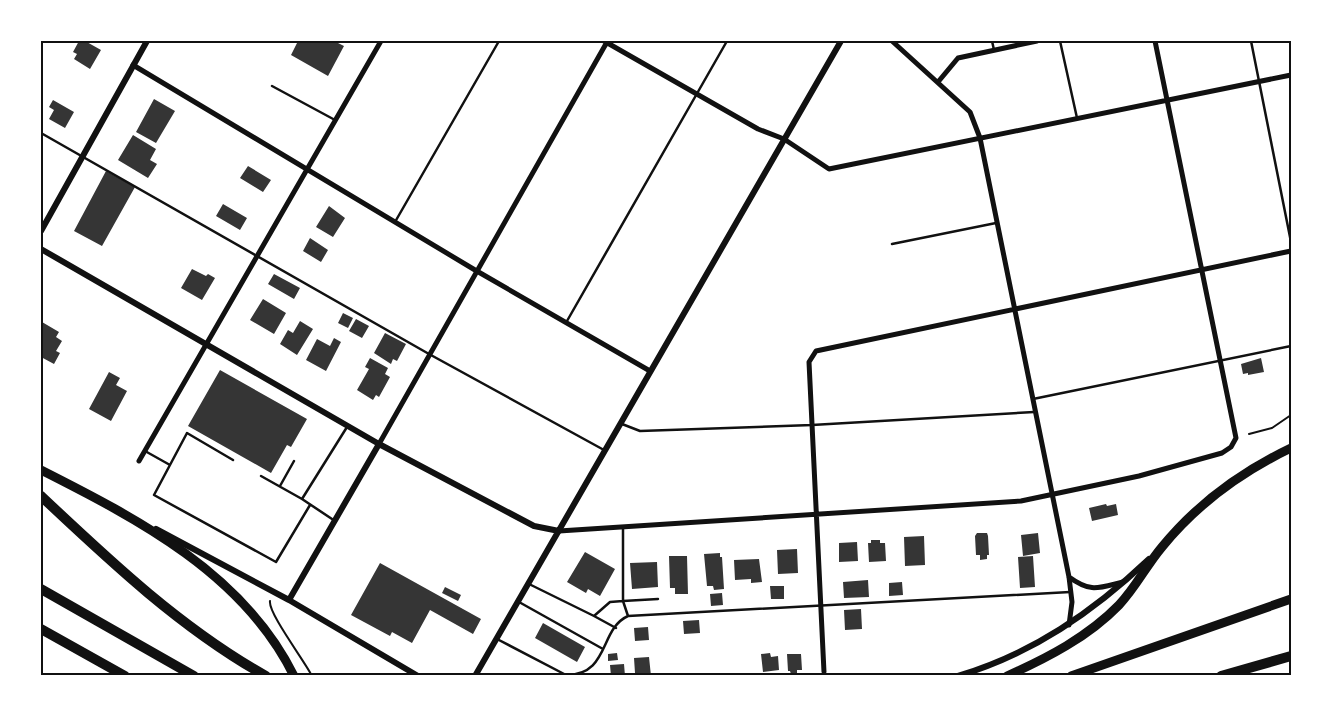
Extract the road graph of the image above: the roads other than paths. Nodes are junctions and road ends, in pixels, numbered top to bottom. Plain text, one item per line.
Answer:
1 (147, 41) edge
2 (381, 41) edge
3 (499, 41) edge
4 (727, 41) edge
5 (841, 41) edge
6 (892, 41) edge
7 (992, 41) edge
8 (1036, 41) edge
9 (1060, 41) edge
10 (1155, 41) edge
11 (1252, 41) edge
12 (606, 42) edge
13 (994, 50) junction
14 (133, 65) junction
15 (1291, 74) edge
16 (1259, 81) junction
17 (938, 82) junction
18 (272, 86) dead end
19 (697, 94) junction
20 (1167, 100) junction
21 (1077, 118) junction
22 (336, 120) junction
23 (41, 133) edge
24 (980, 138) junction
25 (784, 139) junction
26 (82, 157) junction
27 (307, 169) junction
28 (395, 222) junction
29 (998, 223) junction
30 (41, 231) edge
31 (1291, 242) edge
32 (892, 244) dead end
33 (41, 250) edge
34 (1291, 251) edge
35 (257, 257) junction
36 (475, 270) junction
37 (1202, 270) junction
38 (1016, 309) junction
39 (566, 322) junction
40 (207, 345) junction
41 (1291, 346) edge
42 (429, 354) junction
43 (1220, 361) junction
44 (650, 371) junction
45 (1033, 399) junction
46 (1036, 412) junction
47 (620, 424) junction
48 (812, 425) junction
49 (348, 426) junction
50 (379, 444) junction
51 (1291, 448) edge
52 (145, 450) junction
53 (605, 450) junction
54 (233, 460) dead end
55 (139, 461) dead end
56 (294, 461) dead end
57 (170, 465) junction
58 (41, 470) edge
59 (261, 476) dead end
60 (280, 486) junction
61 (1052, 495) junction
62 (41, 496) edge
63 (302, 499) junction
64 (310, 504) junction
65 (120, 510) junction
66 (817, 514) junction
67 (335, 521) junction
68 (624, 527) junction
69 (559, 531) junction
70 (1161, 548) junction
71 (1069, 577) junction
72 (1126, 581) junction
73 (528, 583) junction
74 (41, 588) edge
75 (1071, 592) junction
76 (658, 599) dead end
77 (1291, 599) edge
78 (289, 600) junction
79 (518, 602) junction
80 (623, 602) junction
81 (821, 605) junction
82 (594, 616) junction
83 (628, 616) junction
84 (1068, 625) junction
85 (616, 628) junction
86 (41, 629) edge
87 (496, 638) junction
88 (603, 649) junction
89 (1291, 656) edge
90 (824, 672) dead end
91 (125, 676) edge
92 (194, 676) edge
93 (266, 676) edge
94 (294, 676) edge
95 (418, 676) edge
96 (475, 676) edge
97 (958, 676) edge
98 (1007, 676) edge
99 (1071, 676) edge
100 (1221, 676) edge

1 - 14 street
2 - 22 street
3 - 28 lane
4 - 19 lane
5 - 25 street
6 - 17 street
7 - 13 lane
8 - 13 street
9 - 21 lane
10 - 20 street
11 - 16 lane
12 - 19 street
12 - 36 street
13 - 17 street
14 - 26 street
14 - 27 street
15 - 16 street
16 - 20 street
16 - 31 lane
17 - 24 street
18 - 22 lane
19 - 25 street
19 - 39 lane
20 - 21 street
20 - 37 street
21 - 24 street
22 - 27 street
23 - 26 lane
24 - 25 street
24 - 29 street
25 - 44 street
26 - 30 street
26 - 35 lane
27 - 28 street
27 - 35 street
28 - 36 street
29 - 32 lane
29 - 38 street
33 - 40 street
34 - 37 street
35 - 40 street
35 - 42 lane
36 - 39 street
36 - 42 street
37 - 38 street
37 - 43 street
38 - 45 street
38 - 48 street
39 - 44 street
40 - 49 street
40 - 52 street
41 - 43 lane
42 - 50 street
42 - 53 lane
43 - 45 lane
43 - 61 street
44 - 47 street
45 - 46 street
46 - 48 lane
46 - 61 street
47 - 48 lane
47 - 53 street
48 - 66 street
49 - 50 street
49 - 63 lane
50 - 67 street
50 - 69 street
51 - 70 main road
52 - 55 street
52 - 57 lane
53 - 69 street
54 - 57 lane
56 - 60 lane
57 - 64 lane
58 - 65 main road
59 - 60 lane
60 - 63 lane
61 - 66 street
61 - 71 street
62 - 93 highway
63 - 64 lane
64 - 67 lane
65 - 78 street
65 - 94 main road
66 - 68 street
66 - 81 street
67 - 78 street
68 - 69 street
68 - 80 lane
69 - 73 street
70 - 72 street
70 - 98 main road
71 - 72 street
71 - 75 street
72 - 84 street
73 - 79 street
73 - 82 lane
74 - 92 highway
75 - 81 lane
75 - 84 street
76 - 80 lane
77 - 99 main road
78 - 95 street
79 - 87 street
79 - 88 lane
80 - 82 lane
80 - 83 lane
81 - 83 lane
81 - 90 street
82 - 85 lane
83 - 85 lane
84 - 97 street
85 - 88 lane
86 - 91 highway
87 - 88 lane
87 - 96 street
89 - 100 highway

